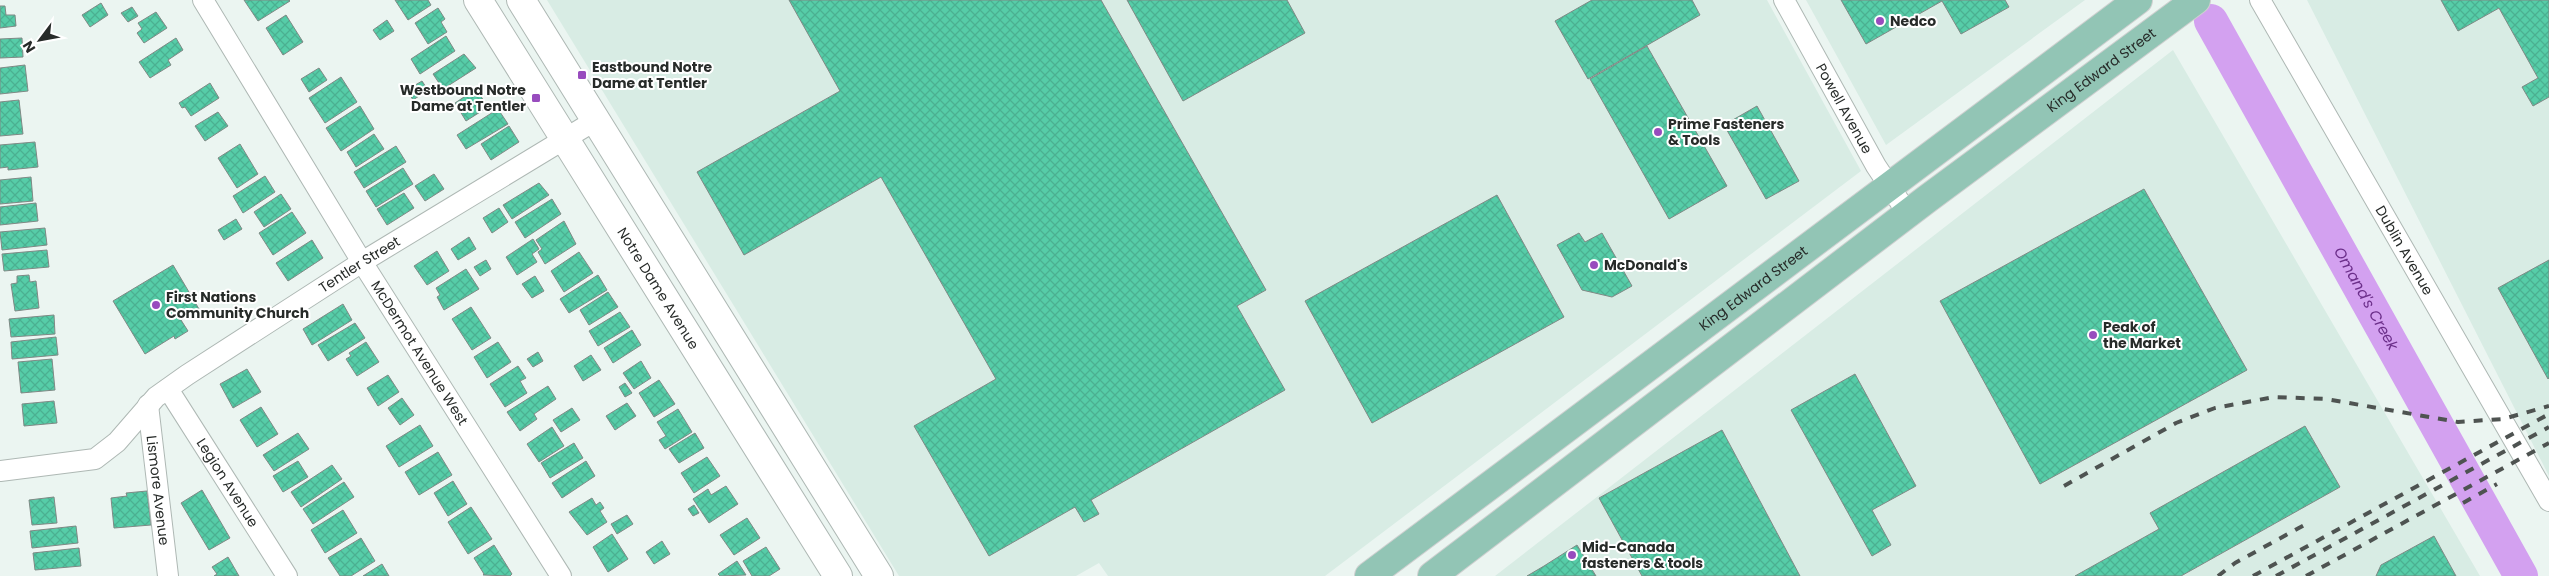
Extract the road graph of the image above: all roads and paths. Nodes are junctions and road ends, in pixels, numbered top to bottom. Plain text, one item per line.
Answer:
1 (203, 0) edge
2 (478, 0) edge
3 (521, 0) edge
4 (1784, 0) edge
5 (2138, 0) edge
6 (2196, 0) edge
7 (2260, 0) edge
8 (2049, 65) junction
9 (2069, 94) junction
10 (596, 120) junction
11 (564, 140) junction
12 (1888, 186) junction
13 (1908, 214) junction
14 (362, 262) junction
15 (1696, 329) junction
16 (1718, 359) junction
17 (168, 389) junction
18 (148, 405) junction
19 (0, 471) edge
20 (2549, 501) edge
21 (168, 576) edge
22 (287, 576) edge
23 (561, 576) edge
24 (838, 576) edge
25 (879, 576) edge
26 (1369, 576) edge
27 (1432, 576) edge

1 - 14 street, McDermot Avenue West
2 - 11 main road, Notre Dame Avenue
3 - 10 main road
4 - 12 street, Powell Avenue
5 - 8 main road, King Edward Street
6 - 9 main road, King Edward Street
7 - 20 street, Dublin Avenue
8 - 9 main road
8 - 12 main road, King Edward Street
9 - 13 main road, King Edward Street
10 - 11 street, Tentler Street
10 - 25 main road
11 - 14 street, Tentler Street
11 - 24 main road, Notre Dame Avenue
12 - 13 street, Powell Avenue
12 - 15 main road, King Edward Street
13 - 16 main road, King Edward Street
14 - 17 street, Tentler Street
14 - 23 street, McDermot Avenue West
15 - 16 main road
15 - 26 main road, King Edward Street
16 - 27 main road, King Edward Street
17 - 18 street, Tentler Street
17 - 22 street, Legion Avenue
18 - 19 street, Tentler Street
18 - 21 street, Lismore Avenue

